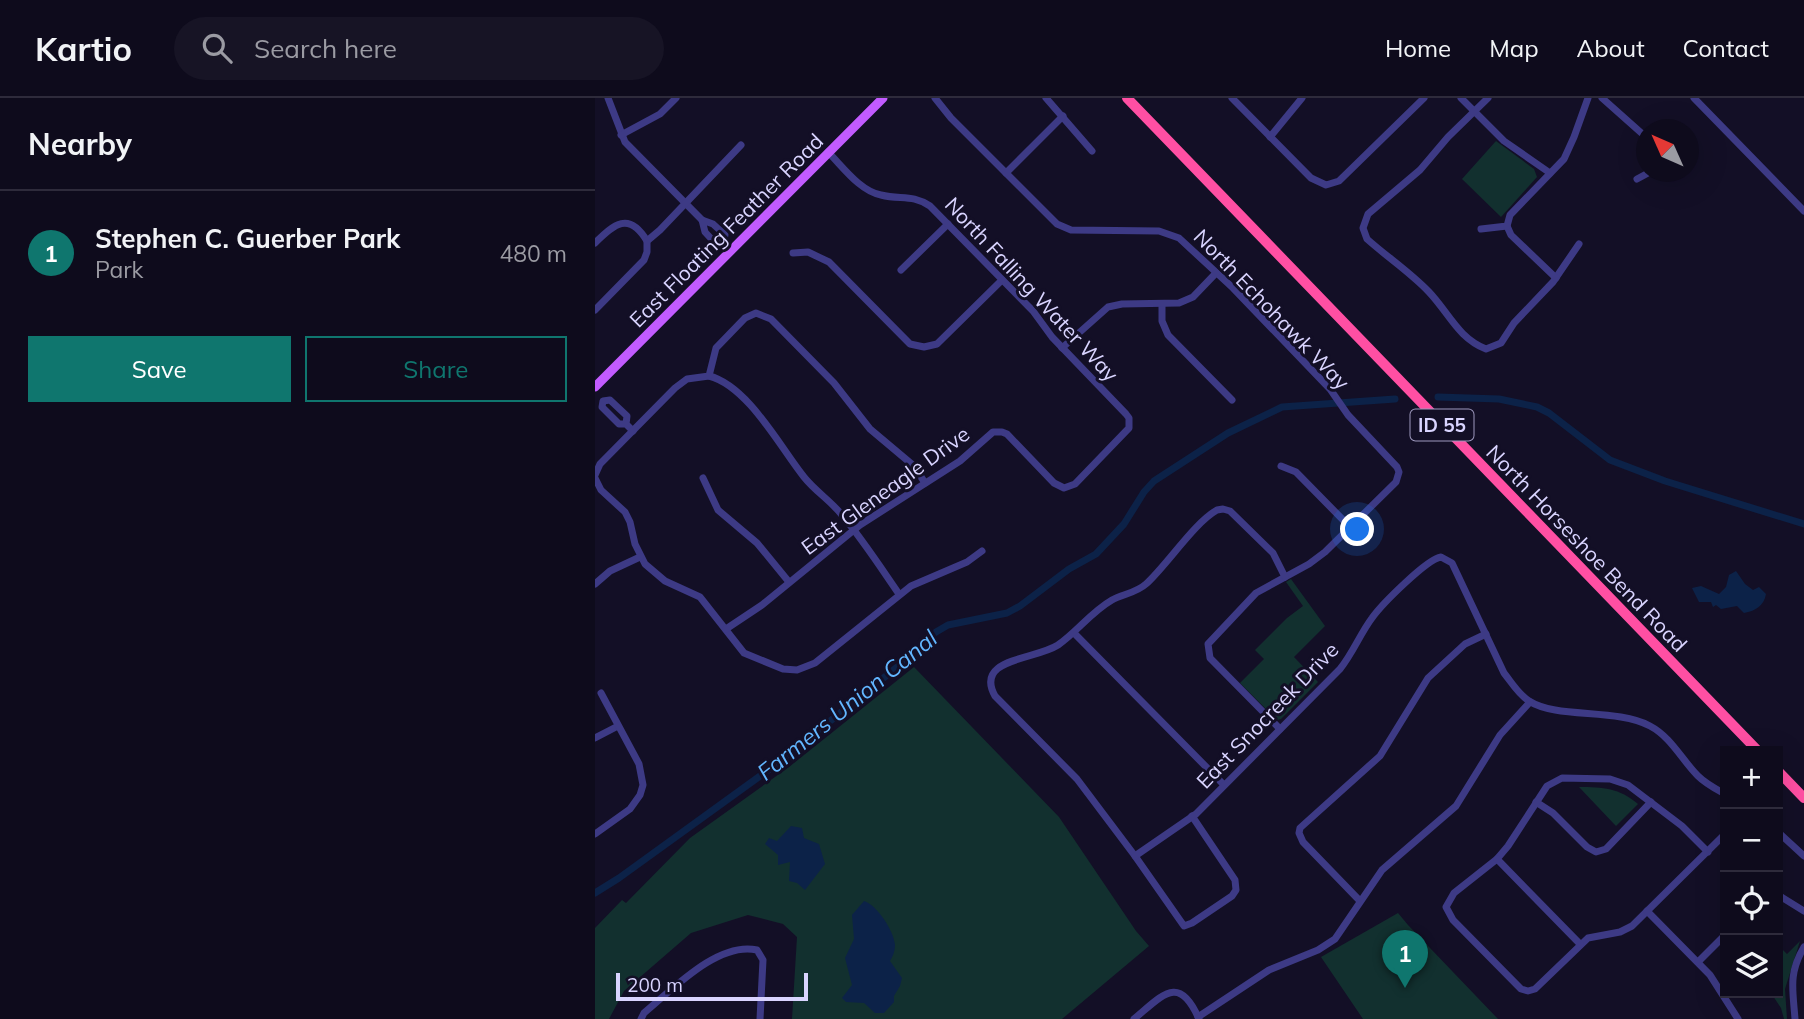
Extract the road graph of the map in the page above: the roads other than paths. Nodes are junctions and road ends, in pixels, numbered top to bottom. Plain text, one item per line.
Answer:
1 (608, 98) edge
2 (676, 98) edge
3 (883, 98) edge
4 (935, 98) edge
5 (1046, 98) edge
6 (1127, 98) edge
7 (1232, 98) edge
8 (1302, 98) edge
9 (1424, 98) edge
10 (1461, 98) edge
11 (1488, 98) edge
12 (1588, 98) edge
13 (1602, 98) edge
14 (1694, 98) edge
15 (1475, 111) junction
16 (1063, 117) junction
17 (1636, 128) edge
18 (621, 135) junction
19 (1270, 137) junction
20 (741, 145) dead end
21 (1092, 151) dead end
22 (828, 152) junction
23 (1006, 173) junction
24 (1550, 173) junction
25 (685, 202) junction
26 (1802, 205) edge
27 (702, 219) junction
28 (948, 224) junction
29 (1507, 226) junction
30 (1481, 229) dead end
31 (647, 241) junction
32 (723, 242) junction
33 (595, 243) edge
34 (1579, 244) dead end
35 (732, 250) junction
36 (793, 253) dead end
37 (901, 270) dead end
38 (1216, 273) junction
39 (1556, 278) junction
40 (1002, 280) junction
41 (1161, 304) junction
42 (595, 310) edge
43 (1062, 348) junction
44 (709, 376) junction
45 (595, 387) edge
46 (595, 393) edge
47 (1232, 400) dead end
48 (633, 431) junction
49 (998, 431) joint
50 (1281, 466) dead end
51 (595, 475) edge
52 (703, 478) dead end
53 (925, 483) junction
54 (1350, 527) junction
55 (854, 530) junction
56 (982, 551) dead end
57 (640, 557) junction
58 (1285, 577) junction
59 (789, 582) junction
60 (595, 584) edge
61 (899, 594) junction
62 (726, 629) junction
63 (1074, 633) junction
64 (1486, 634) junction
65 (601, 693) dead end
66 (1530, 702) junction
67 (618, 726) junction
68 (1280, 729) junction
69 (595, 738) edge
70 (1753, 746) edge
71 (1783, 776) edge
72 (1224, 785) junction
73 (1720, 791) edge
74 (1804, 798) edge
75 (1536, 802) junction
76 (1651, 802) junction
77 (1192, 816) junction
78 (595, 834) edge
79 (1783, 837) edge
80 (1720, 839) edge
81 (1707, 852) junction
82 (1135, 856) junction
83 (1804, 856) edge
84 (1497, 859) junction
85 (1783, 898) edge
86 (1360, 901) junction
87 (1647, 911) junction
88 (1804, 911) edge
89 (1724, 935) edge
90 (1580, 944) junction
91 (1804, 947) edge
92 (1697, 962) junction
93 (1800, 965) edge
94 (1199, 1018) edge
95 (641, 1019) edge
96 (760, 1019) edge
97 (1134, 1019) edge
98 (1738, 1019) edge
99 (1795, 1019) edge

1 - 18 street
2 - 18 street
3 - 22 main road, East Floating Feather Road
4 - 23 street, North Echohawk Way
5 - 16 street
6 - 70 highway, North Horseshoe Bend Road / ID 55
7 - 19 street
8 - 19 street
9 - 19 street
10 - 15 street
11 - 15 street
12 - 24 street
13 - 17 street
14 - 26 street
15 - 24 street
15 - 39 street
16 - 21 street
16 - 23 street
18 - 25 street
20 - 25 street
22 - 28 street, North Falling Water Way
22 - 35 main road, East Floating Feather Road
23 - 38 street, North Echohawk Way
24 - 29 street
25 - 27 street
25 - 31 street
27 - 32 street
27 - 32 street
28 - 37 street
28 - 40 street, North Falling Water Way
29 - 30 street
29 - 39 street
31 - 33 street
31 - 42 street
32 - 35 street
34 - 39 street
35 - 45 main road, East Floating Feather Road
36 - 40 street
38 - 41 street
38 - 54 street, North Echohawk Way
40 - 43 street, North Falling Water Way
41 - 43 street
41 - 47 street
43 - 49 street, North Falling Water Way
44 - 48 street
44 - 53 street
44 - 55 street
46 - 48 street
48 - 51 street
49 - 53 street, East Gleneagle Drive
50 - 54 street
51 - 57 street
52 - 59 street
53 - 55 street, East Gleneagle Drive
54 - 58 street
55 - 59 street, East Gleneagle Drive
55 - 61 street
56 - 61 street
57 - 60 street
57 - 62 street
58 - 63 street
58 - 68 street
59 - 62 street, East Gleneagle Drive
61 - 62 street
63 - 72 street
63 - 82 street
64 - 66 street
64 - 68 street, East Snocreek Drive
64 - 86 street
65 - 67 street
66 - 73 street
66 - 86 street
67 - 69 street
67 - 78 street
68 - 72 street, East Snocreek Drive
71 - 74 highway
72 - 77 street, East Snocreek Drive
75 - 76 street
75 - 76 street
75 - 84 street
76 - 81 street
77 - 82 street, East Snocreek Drive
77 - 82 street
79 - 83 street
80 - 81 street
81 - 87 street
84 - 90 street
84 - 90 street
85 - 88 street
86 - 94 street
87 - 90 street
87 - 92 street
89 - 92 street
91 - 93 street
92 - 98 street
93 - 99 street
94 - 97 street
95 - 96 street

